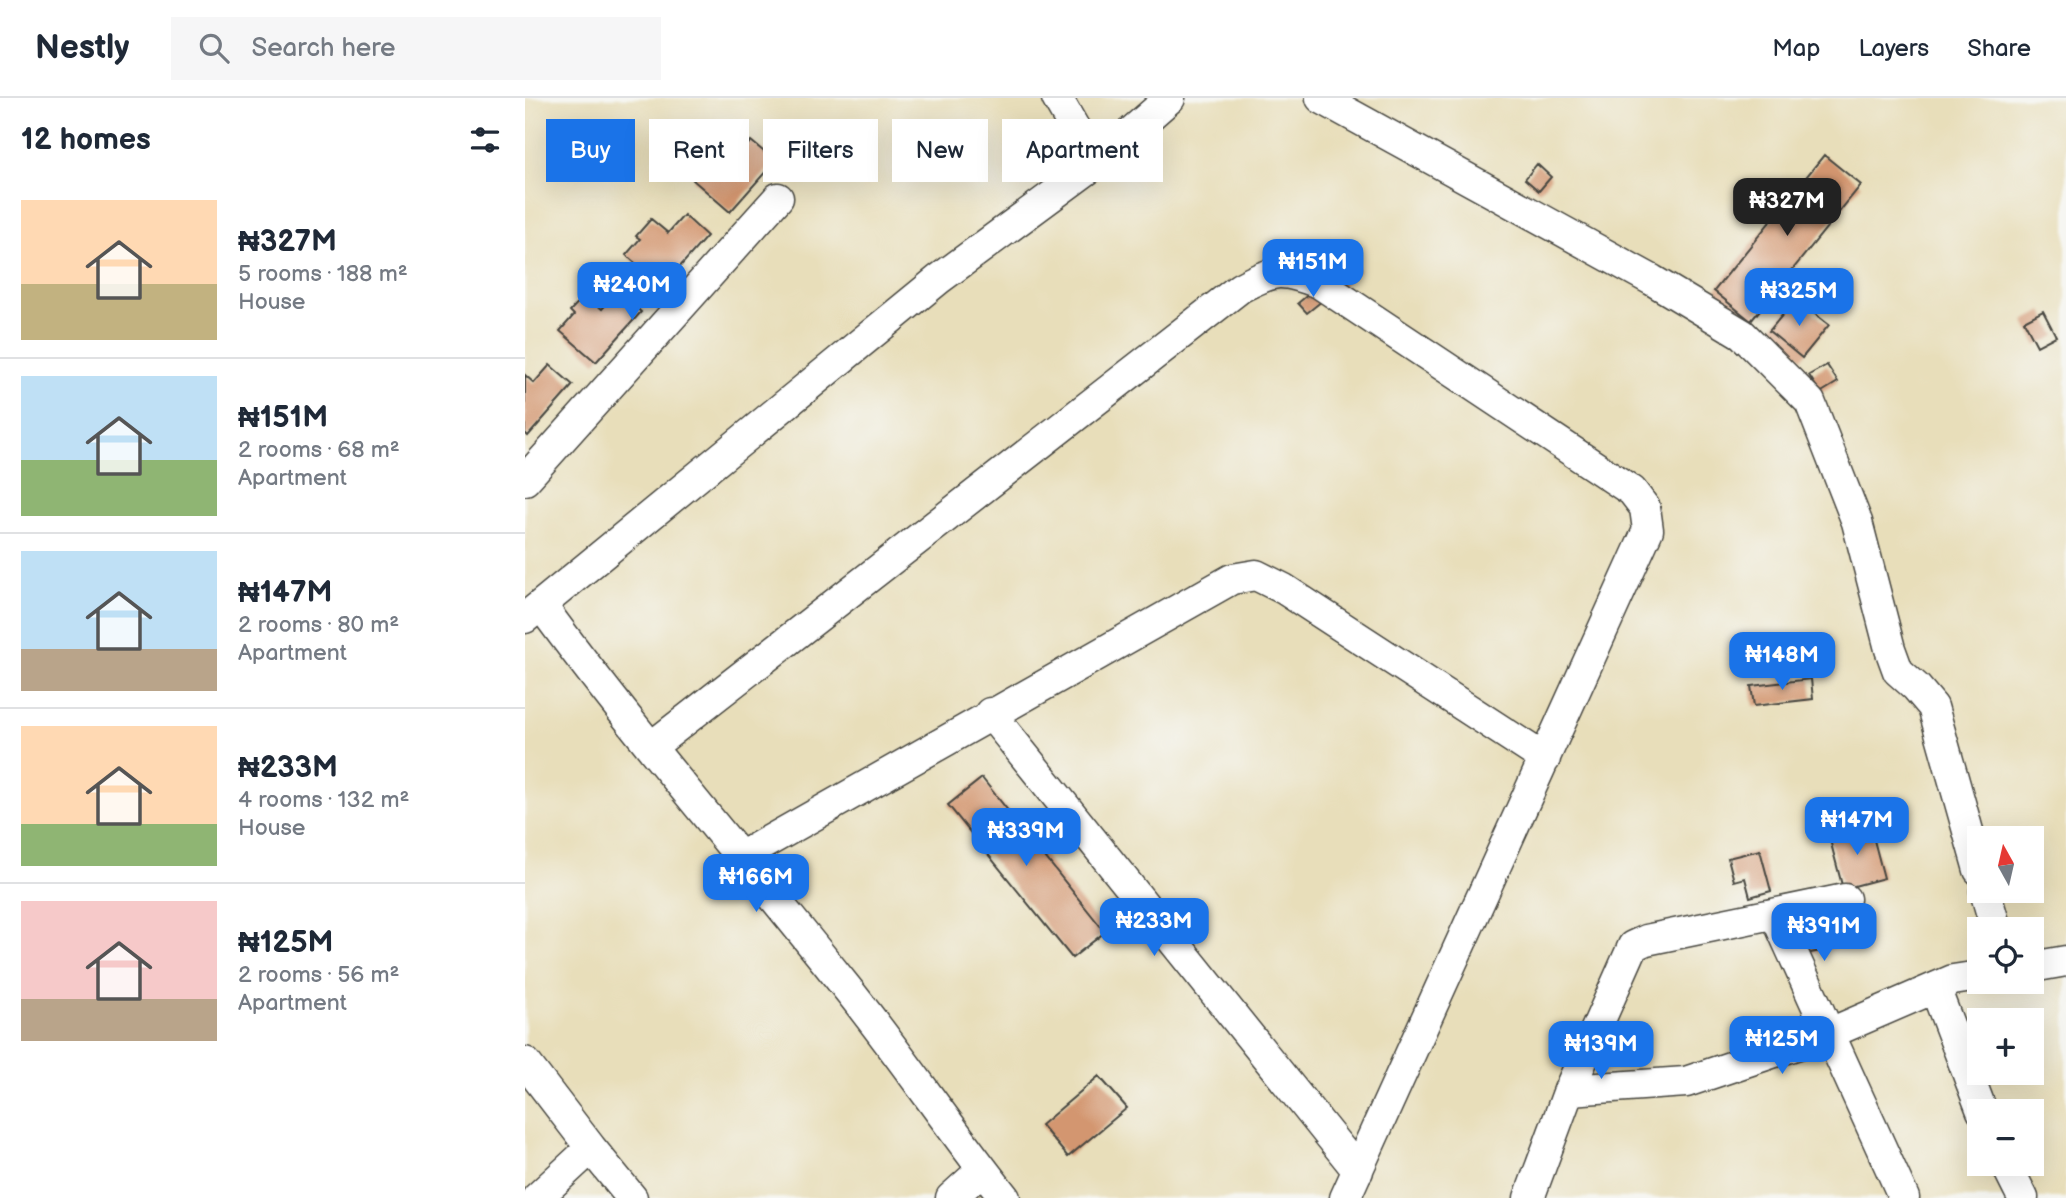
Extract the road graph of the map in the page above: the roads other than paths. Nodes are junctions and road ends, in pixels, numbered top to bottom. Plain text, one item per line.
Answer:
1 (1057, 98) edge
2 (1170, 98) edge
3 (1321, 98) edge
4 (1069, 119) edge
5 (1146, 119) edge
6 (1071, 182) edge
7 (778, 198) dead end
8 (525, 480) edge
9 (533, 612) edge
10 (990, 713) junction
11 (651, 747) junction
12 (1545, 760) junction
13 (1967, 827) edge
14 (741, 856) junction
15 (1845, 899) dead end
16 (1775, 914) junction
17 (2066, 961) edge
18 (2044, 965) edge
19 (1967, 977) edge
20 (1935, 988) junction
21 (1828, 1034) junction
22 (525, 1062) edge
23 (1569, 1090) junction
24 (1977, 1099) edge
25 (591, 1148) junction
26 (982, 1170) junction
27 (1358, 1171) junction
28 (2012, 1176) edge
29 (537, 1198) edge
30 (632, 1198) edge
31 (951, 1198) edge
32 (1005, 1198) edge
33 (1345, 1198) edge
34 (1529, 1198) edge
35 (1904, 1198) edge
36 (2024, 1198) edge

1 - 4 street
2 - 5 street
3 - 13 street
6 - 9 street
7 - 8 street
9 - 11 street
10 - 12 street
10 - 14 street
10 - 27 street
11 - 12 street
11 - 14 street
12 - 27 street
14 - 26 street
15 - 16 street
16 - 21 street
16 - 23 street
17 - 18 street
19 - 20 street
20 - 21 street
20 - 24 street
21 - 23 street
21 - 35 street
22 - 25 street
23 - 34 street
25 - 29 street
25 - 30 street
26 - 31 street
26 - 32 street
27 - 33 street
28 - 36 street

